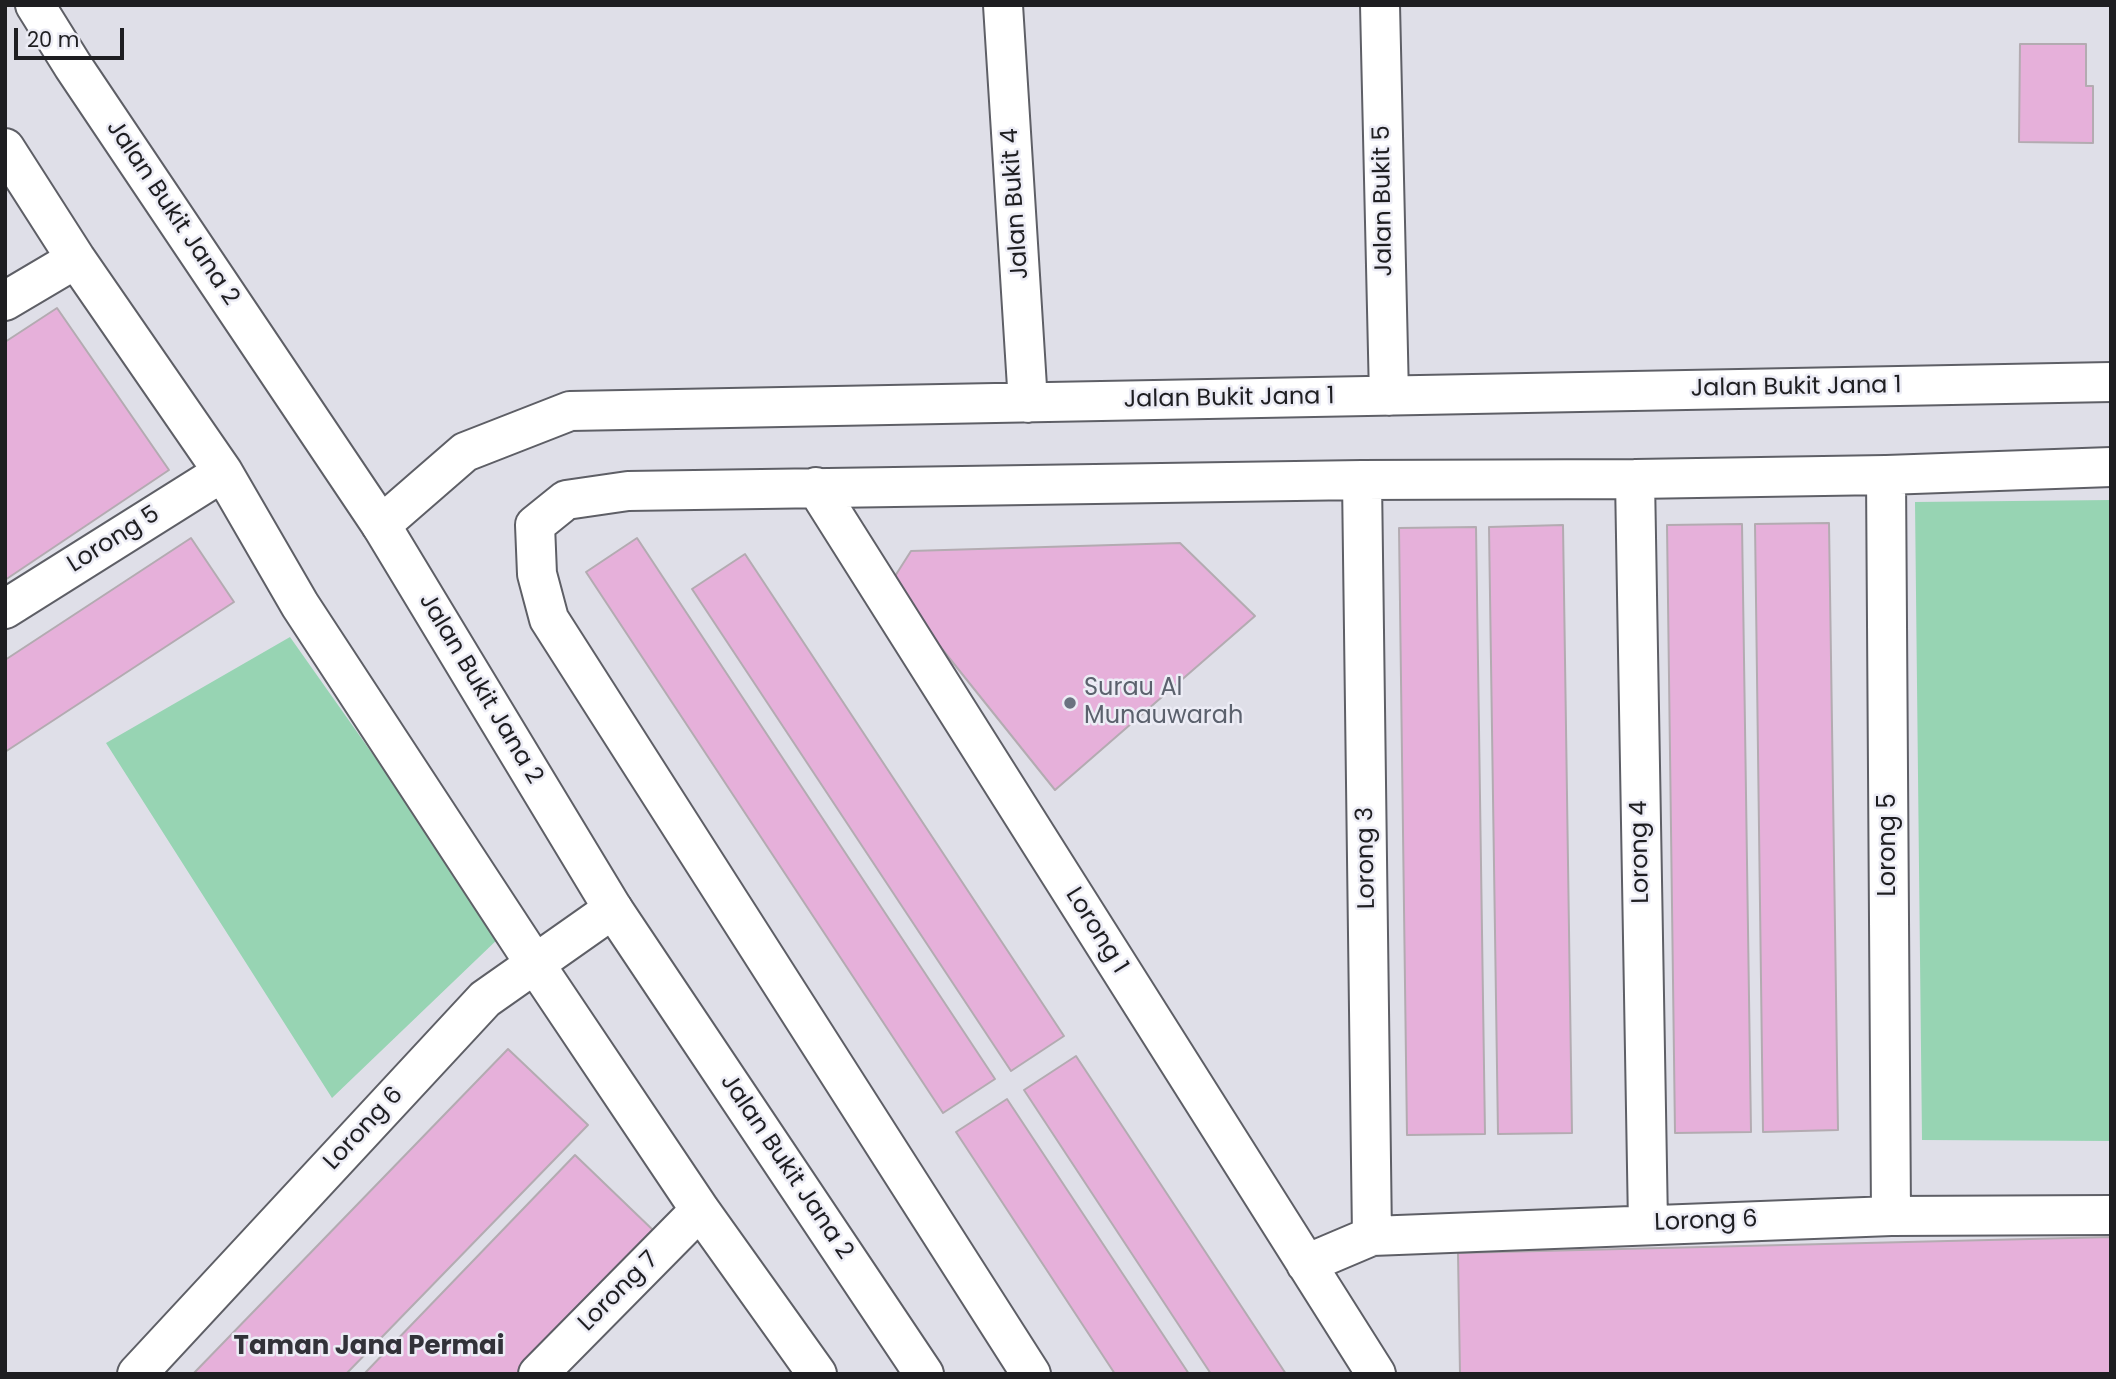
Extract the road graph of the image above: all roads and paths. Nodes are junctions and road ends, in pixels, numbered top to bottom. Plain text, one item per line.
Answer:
1 (35, 5) edge
2 (1003, 5) edge
3 (1380, 5) edge
4 (5, 148) edge
5 (76, 259) junction
6 (5, 301) edge
7 (2111, 382) edge
8 (1389, 396) junction
9 (1028, 403) junction
10 (2111, 467) edge
11 (223, 471) junction
12 (1886, 475) junction
13 (1362, 480) junction
14 (1635, 480) junction
15 (816, 487) junction
16 (382, 525) junction
17 (5, 609) edge
18 (613, 909) junction
19 (535, 964) junction
20 (700, 1210) junction
21 (2111, 1215) edge
22 (1891, 1216) junction
23 (1648, 1224) junction
24 (1372, 1236) junction
25 (1306, 1264) junction
26 (137, 1374) edge
27 (538, 1374) edge
28 (817, 1374) edge
29 (924, 1374) edge
30 (1031, 1374) edge
31 (1377, 1374) edge

1 - 16 street, Jalan Bukit Jana 2
2 - 9 street, Jalan Bukit 4
3 - 8 street, Jalan Bukit 5
4 - 5 street
5 - 6 street
5 - 11 street
7 - 8 street, Jalan Bukit Jana 1
8 - 9 street, Jalan Bukit Jana 1
9 - 16 street, Jalan Bukit Jana 1
10 - 12 street
11 - 17 street, Lorong 5
11 - 19 street
12 - 14 street
12 - 22 street, Lorong 5
13 - 14 street
13 - 15 street
13 - 24 street, Lorong 3
14 - 23 street, Lorong 4
15 - 25 street, Lorong 1
15 - 30 street
16 - 18 street, Jalan Bukit Jana 2
18 - 19 street, Lorong 6
18 - 29 street, Jalan Bukit Jana 2
19 - 20 street
19 - 26 street, Lorong 6
20 - 27 street, Lorong 7
20 - 28 street
21 - 22 street, Lorong 6
22 - 23 street, Lorong 6
23 - 24 street, Lorong 6
24 - 25 street, Lorong 6
25 - 31 street, Lorong 1

